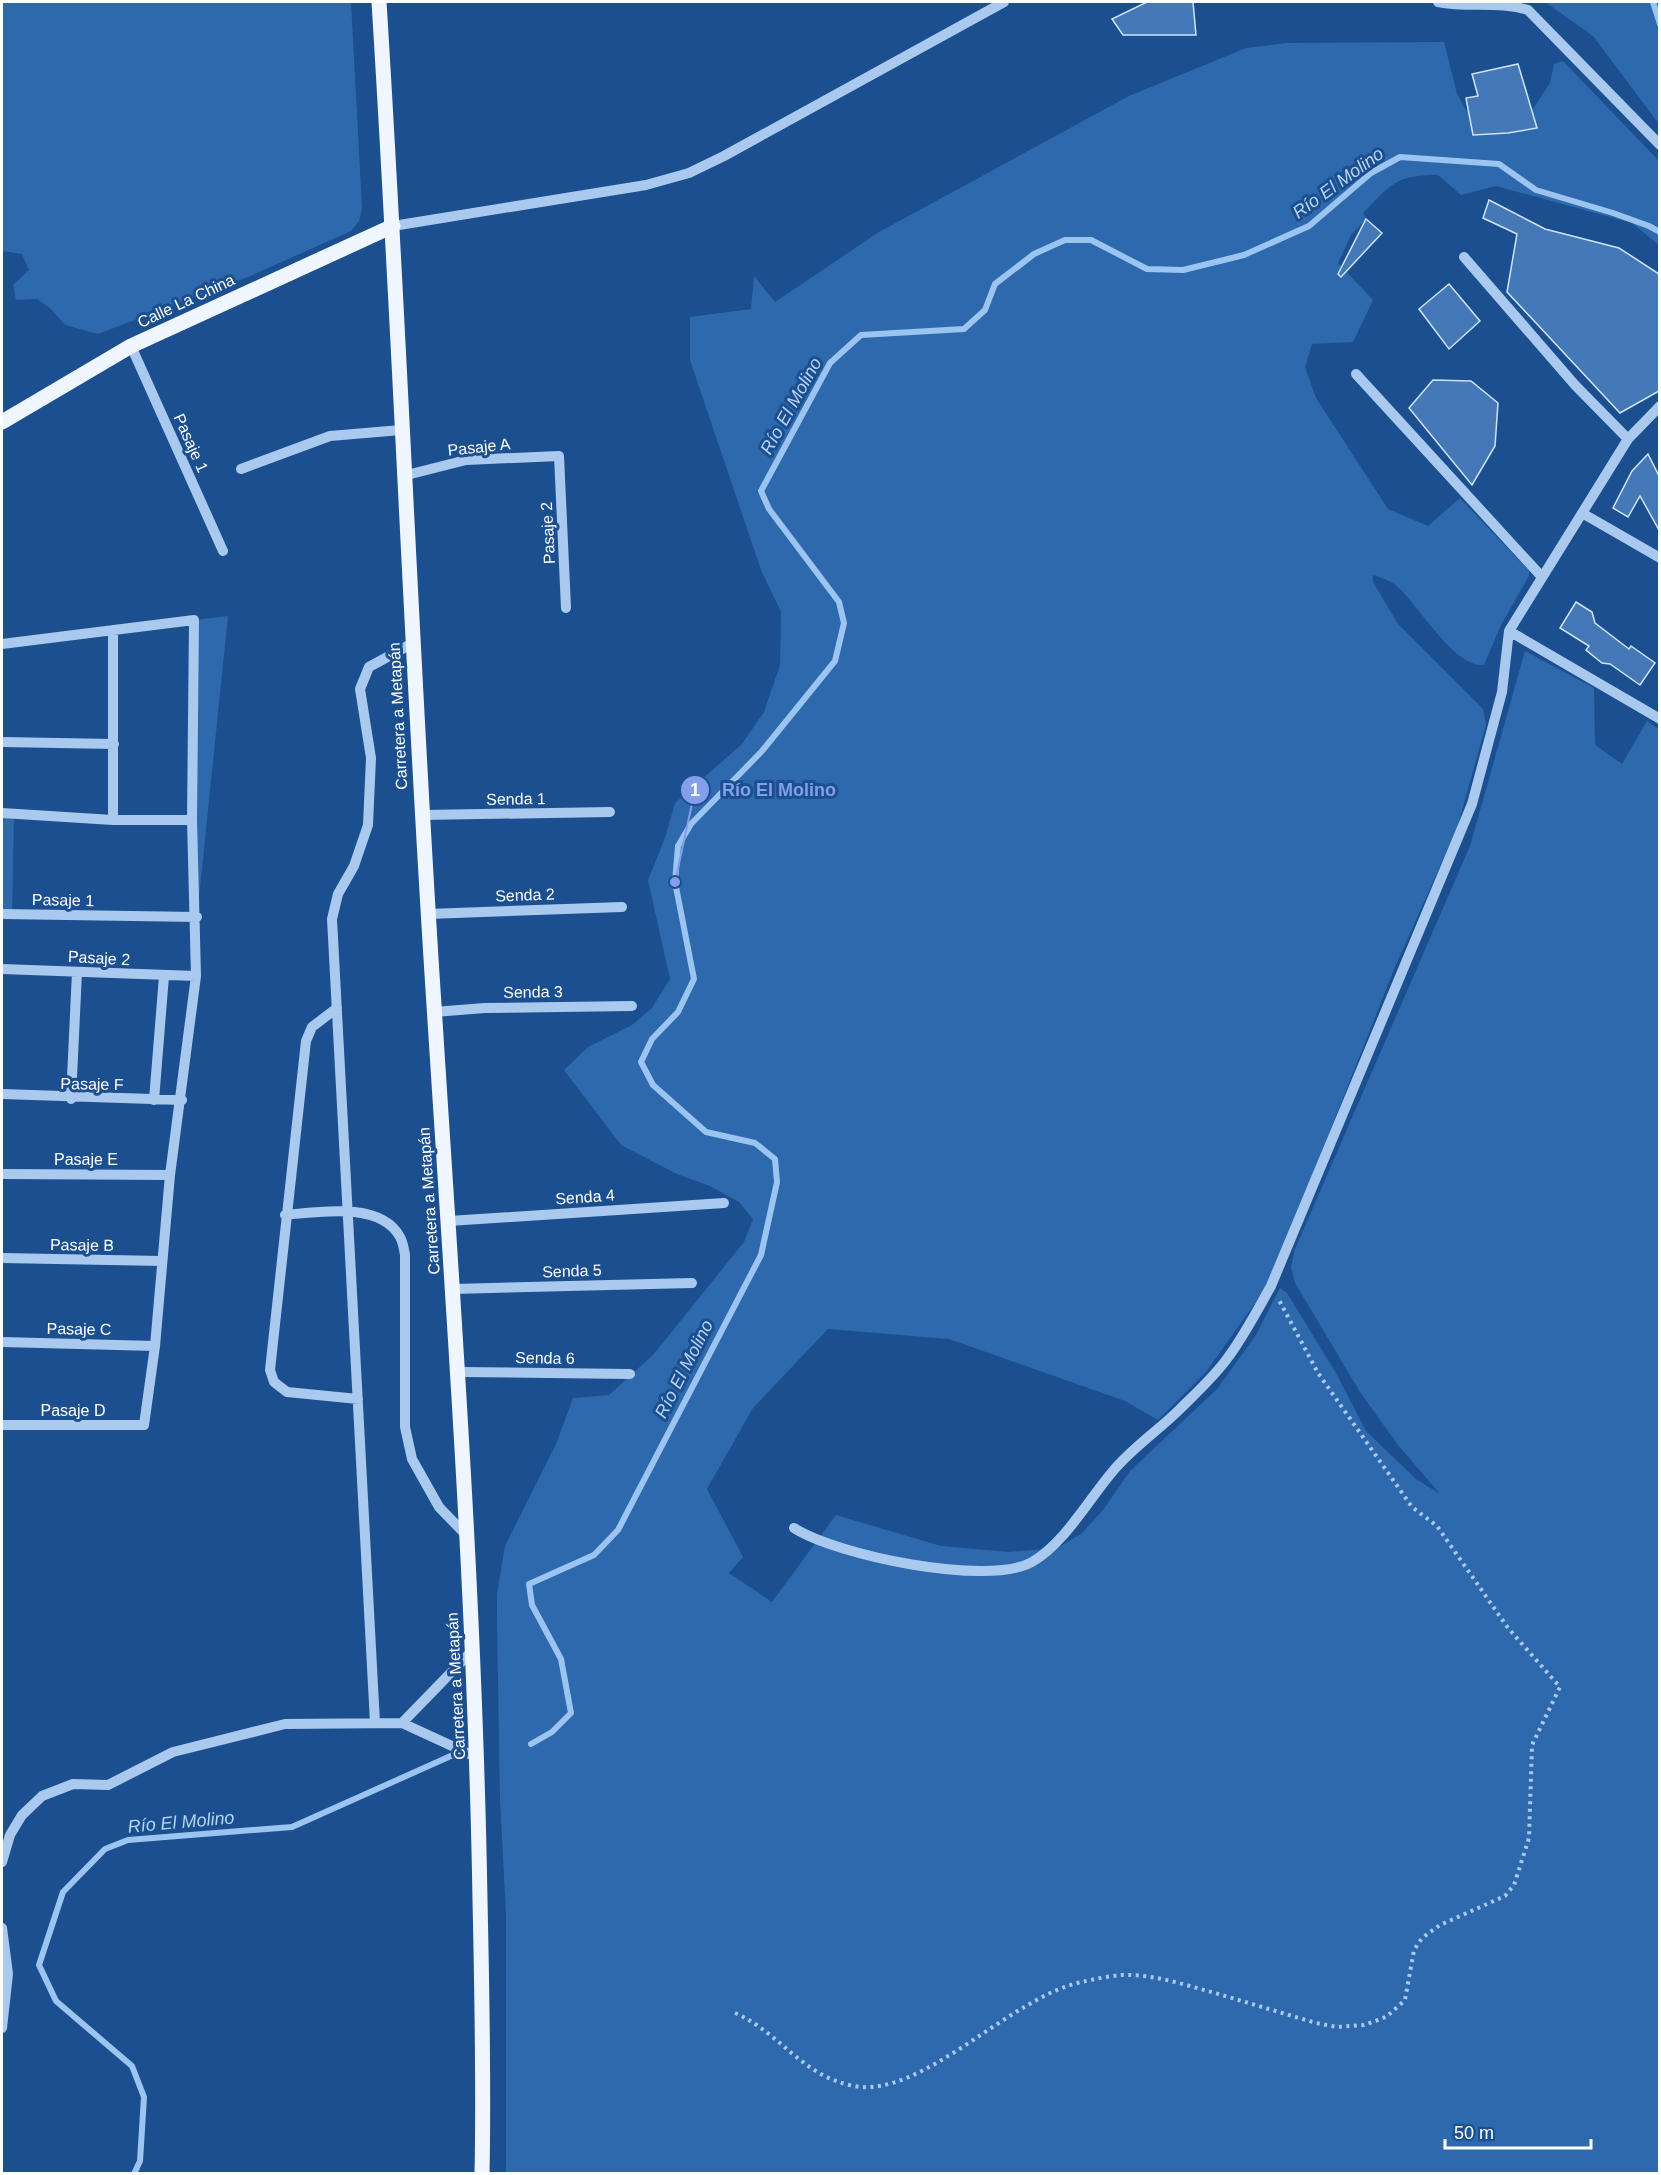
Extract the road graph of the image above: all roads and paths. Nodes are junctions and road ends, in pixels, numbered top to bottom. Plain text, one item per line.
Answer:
1 (379, 2) edge
2 (1004, 2) edge
3 (1438, 2) edge
4 (1659, 145) edge
5 (393, 226) junction
6 (1464, 257) dead end
7 (131, 346) junction
8 (1356, 374) dead end
9 (1659, 406) edge
10 (2, 422) edge
11 (401, 430) junction
12 (1628, 440) junction
13 (559, 456) joint
14 (241, 470) dead end
15 (404, 476) junction
16 (1582, 513) junction
17 (223, 551) dead end
18 (1659, 558) edge
19 (1542, 577) junction
20 (566, 608) dead end
21 (113, 630) junction
22 (1509, 631) junction
23 (412, 643) junction
24 (2, 644) edge
25 (1659, 719) edge
26 (2, 742) edge
27 (114, 744) junction
28 (610, 812) dead end
29 (2, 813) edge
30 (422, 815) junction
31 (113, 820) junction
32 (192, 820) junction
33 (622, 907) dead end
34 (428, 914) junction
35 (2, 915) edge
36 (197, 917) junction
37 (2, 969) edge
38 (77, 972) junction
39 (164, 976) junction
40 (196, 976) junction
41 (632, 1006) dead end
42 (337, 1008) junction
43 (434, 1012) junction
44 (2, 1095) edge
45 (71, 1099) junction
46 (154, 1100) junction
47 (182, 1101) junction
48 (2, 1174) edge
49 (170, 1175) junction
50 (724, 1203) dead end
51 (347, 1209) junction
52 (285, 1215) junction
53 (449, 1221) junction
54 (2, 1258) edge
55 (162, 1261) junction
56 (692, 1283) dead end
57 (1271, 1286) junction
58 (453, 1289) junction
59 (2, 1342) edge
60 (155, 1346) junction
61 (460, 1372) junction
62 (630, 1374) dead end
63 (358, 1400) junction
64 (2, 1425) edge
65 (794, 1528) dead end
66 (468, 1538) junction
67 (472, 1651) junction
68 (375, 1723) junction
69 (402, 1723) junction
70 (478, 1758) junction
71 (2, 1862) edge
72 (2, 1928) edge
73 (735, 2013) dead end
74 (2, 2028) edge
75 (482, 2174) edge

1 - 5 main road, Carretera a Metapán
2 - 5 street
3 - 4 street
5 - 7 main road, Calle La China
5 - 11 main road, Carretera a Metapán
6 - 12 street
7 - 10 main road, Calle La China
7 - 17 street, Pasaje 1
8 - 19 street
9 - 12 street
11 - 14 street
11 - 15 main road, Carretera a Metapán
12 - 16 street
13 - 15 street, Pasaje A
13 - 20 street, Pasaje 2
15 - 23 main road, Carretera a Metapán
16 - 18 street
16 - 19 street
19 - 22 street
21 - 24 street
21 - 27 street
21 - 32 street
22 - 25 street
22 - 57 street
23 - 30 main road, Carretera a Metapán
23 - 42 street
26 - 27 street
27 - 31 street
28 - 30 street, Senda 1
29 - 31 street
30 - 34 main road, Carretera a Metapán
31 - 32 street
32 - 36 street
33 - 34 street, Senda 2
34 - 43 main road, Carretera a Metapán
35 - 36 street, Pasaje 1
36 - 40 street
37 - 38 street, Pasaje 2
38 - 39 street, Pasaje 2
38 - 45 street
39 - 40 street, Pasaje 2
39 - 46 street
40 - 47 street
41 - 43 street, Senda 3
42 - 51 street
42 - 52 street
43 - 53 main road, Carretera a Metapán
44 - 45 street, Pasaje F
45 - 46 street, Pasaje F
46 - 47 street, Pasaje F
47 - 49 street
48 - 49 street, Pasaje E
49 - 55 street
50 - 53 street, Senda 4
51 - 52 street
51 - 63 street
51 - 66 street
52 - 63 street
53 - 58 main road, Carretera a Metapán
54 - 55 street, Pasaje B
55 - 60 street
56 - 58 street, Senda 5
57 - 65 street
57 - 73 path
58 - 61 main road, Carretera a Metapán
59 - 60 street, Pasaje C
60 - 64 street, Pasaje D
61 - 62 street, Senda 6
61 - 66 main road, Carretera a Metapán
63 - 68 street
66 - 67 main road, Carretera a Metapán
67 - 69 street
67 - 70 main road, Carretera a Metapán
68 - 69 street
68 - 71 street
69 - 70 street
70 - 75 main road, Carretera a Metapán
72 - 74 street

